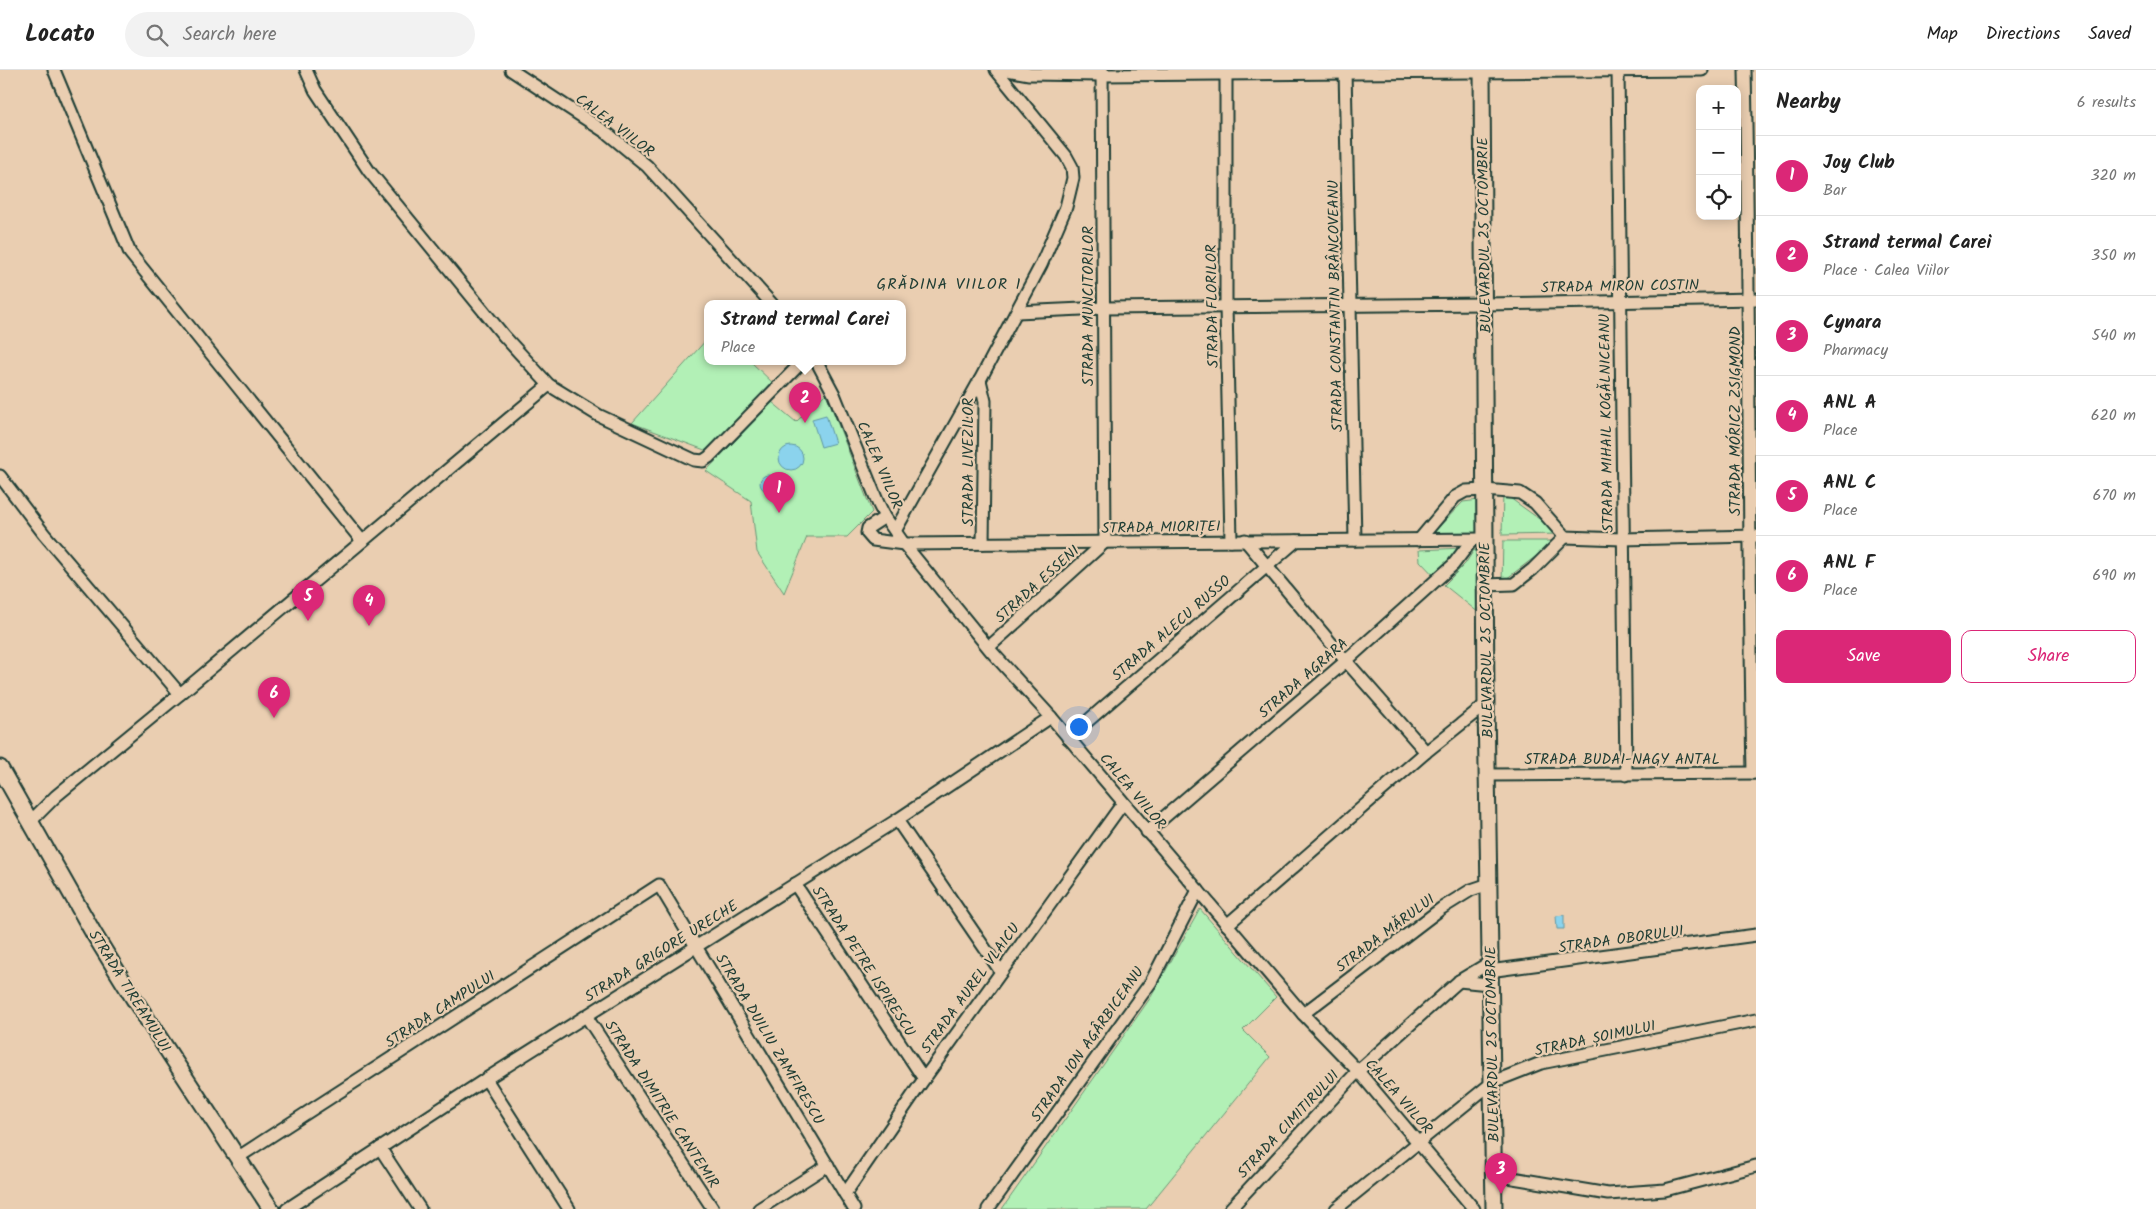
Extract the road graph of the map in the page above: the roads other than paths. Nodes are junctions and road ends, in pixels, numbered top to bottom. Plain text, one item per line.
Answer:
1 (54, 70) edge
2 (306, 70) edge
3 (511, 70) edge
4 (996, 70) edge
5 (1006, 70) edge
6 (1618, 70) edge
7 (1702, 70) edge
8 (1745, 70) edge
9 (1345, 71) edge
10 (1482, 71) edge
11 (1102, 72) edge
12 (1226, 72) edge
13 (1029, 74) junction
14 (1015, 93) junction
15 (1753, 299) edge
16 (768, 300) edge
17 (1620, 301) junction
18 (1485, 304) junction
19 (1351, 305) junction
20 (1226, 306) junction
21 (1104, 308) junction
22 (1017, 312) junction
23 (799, 365) edge
24 (819, 365) edge
25 (980, 380) junction
26 (550, 385) junction
27 (0, 476) edge
28 (1485, 490) junction
29 (885, 516) junction
30 (895, 531) junction
31 (1753, 536) edge
32 (1565, 537) junction
33 (1622, 539) junction
34 (1245, 540) junction
35 (1355, 540) junction
36 (1419, 540) junction
37 (1479, 540) junction
38 (362, 541) junction
39 (1231, 541) junction
40 (1296, 541) junction
41 (1105, 542) junction
42 (983, 543) junction
43 (904, 544) junction
44 (1265, 566) junction
45 (1485, 585) junction
46 (989, 648) junction
47 (1346, 661) junction
48 (1754, 669) edge
49 (180, 694) junction
50 (1486, 704) junction
51 (1051, 717) junction
52 (1068, 738) junction
53 (1426, 752) junction
54 (0, 768) edge
55 (1755, 772) edge
56 (1488, 775) junction
57 (1626, 775) junction
58 (1123, 802) junction
59 (897, 820) junction
60 (30, 822) junction
61 (1147, 832) junction
62 (795, 884) junction
63 (1489, 884) junction
64 (659, 885) joint
65 (1198, 890) junction
66 (1227, 925) junction
67 (1756, 935) edge
68 (696, 947) junction
69 (1000, 972) junction
70 (1489, 973) junction
71 (1459, 981) junction
72 (1303, 1014) junction
73 (586, 1016) junction
74 (1756, 1020) edge
75 (1358, 1071) junction
76 (486, 1079) junction
77 (924, 1079) junction
78 (1493, 1082) junction
79 (1418, 1141) junction
80 (380, 1148) junction
81 (237, 1158) junction
82 (828, 1165) junction
83 (1756, 1166) edge
84 (1495, 1175) junction
85 (845, 1194) junction
86 (271, 1209) edge
87 (286, 1209) edge
88 (420, 1209) edge
89 (569, 1209) edge
90 (713, 1209) edge
91 (759, 1209) edge
92 (854, 1209) edge
93 (988, 1209) edge
94 (1230, 1209) edge
95 (1336, 1209) edge
96 (1474, 1209) edge
97 (1494, 1209) edge

1 - 38 street
2 - 26 street
3 - 16 street, CALEA VIILOR
4 - 14 street, STRADA LIVEZILOR
5 - 13 street
6 - 7 street
6 - 10 street
6 - 17 street, STRADA MIHAIL KOGĂLNICEANU
8 - 15 street, STRADA MÓRICZ ZSIGMOND
9 - 10 street
9 - 12 street
9 - 19 street, STRADA CONSTANTIN BRÂNCOVEANU
10 - 18 main road, BULEVARDUL 25 OCTOMBRIE
11 - 12 street
11 - 13 street
11 - 21 street, STRADA MUNCITORILOR
12 - 20 street, STRADA FLORILOR
13 - 14 street
14 - 22 street, STRADA LIVEZILOR
15 - 17 street, STRADA MIRON COSTIN
15 - 31 street, STRADA MÓRICZ ZSIGMOND
17 - 18 street, STRADA MIRON COSTIN
17 - 33 street, STRADA MIHAIL KOGĂLNICEANU
18 - 19 street, STRADA MIRON COSTIN
18 - 28 main road, BULEVARDUL 25 OCTOMBRIE
19 - 20 street, STRADA MIRON COSTIN
19 - 35 street, STRADA CONSTANTIN BRÂNCOVEANU
20 - 21 street, STRADA MIRON COSTIN
20 - 39 street, STRADA FLORILOR
21 - 22 street, STRADA MIRON COSTIN
21 - 41 street, STRADA MUNCITORILOR
22 - 25 street, STRADA LIVEZILOR
23 - 26 street
24 - 29 street, CALEA VIILOR
25 - 30 street, STRADA LIVEZILOR
25 - 42 street, STRADA LIVEZILOR
26 - 38 street
27 - 49 street
28 - 32 street
28 - 36 street
28 - 37 main road, BULEVARDUL 25 OCTOMBRIE
29 - 30 street, CALEA VIILOR
29 - 43 street, STRADA MIORIȚEI
30 - 43 street, CALEA VIILOR
31 - 33 street
31 - 48 street, STRADA MÓRICZ ZSIGMOND
32 - 33 street
32 - 45 street
33 - 57 street, STRADA MIHAIL KOGĂLNICEANU
34 - 39 street, STRADA MIORIȚEI
34 - 40 street, STRADA MIORIȚEI
34 - 44 street
35 - 36 street, STRADA MIORIȚEI
35 - 40 street, STRADA MIORIȚEI
36 - 37 street, STRADA MIORIȚEI
37 - 45 main road, BULEVARDUL 25 OCTOMBRIE
37 - 47 street, STRADA AGRARA
38 - 49 street
39 - 41 street, STRADA MIORIȚEI
40 - 44 street, STRADA ALECU RUSSO
41 - 42 street, STRADA MIORIȚEI
41 - 46 street, STRADA ESSENI
42 - 43 street, STRADA MIORIȚEI
43 - 46 street, CALEA VIILOR
44 - 47 street
44 - 52 street, STRADA ALECU RUSSO
45 - 50 main road, BULEVARDUL 25 OCTOMBRIE
46 - 51 street, CALEA VIILOR
47 - 53 street
47 - 61 street, STRADA AGRARA
48 - 55 street, STRADA MÓRICZ ZSIGMOND
49 - 60 street
50 - 53 street
50 - 56 main road, BULEVARDUL 25 OCTOMBRIE
51 - 52 street, CALEA VIILOR
51 - 59 street, STRADA GRIGORE URECHE
52 - 58 street, CALEA VIILOR
53 - 66 street
54 - 60 main road, STRADA TIREAMULUI
55 - 57 street, STRADA BUDAI-NAGY ANTAL
56 - 57 street, STRADA BUDAI-NAGY ANTAL
56 - 63 main road, BULEVARDUL 25 OCTOMBRIE
58 - 61 street, CALEA VIILOR
58 - 69 street, STRADA AUREL VLAICU
59 - 62 street, STRADA GRIGORE URECHE
59 - 69 street
60 - 81 main road, STRADA TIREAMULUI
61 - 65 street, CALEA VIILOR
62 - 68 street, STRADA GRIGORE URECHE
62 - 77 street, STRADA PETRE ISPIRESCU
63 - 70 main road, BULEVARDUL 25 OCTOMBRIE
63 - 72 street, STRADA MĂRULUI
64 - 68 street, STRADA DUILIU ZAMFIRESCU
64 - 81 street, STRADA CAMPULUI
65 - 66 street, CALEA VIILOR
65 - 93 street, STRADA ION AGÂRBICEANU
66 - 72 street, CALEA VIILOR
67 - 70 street, STRADA OBORULUI
68 - 73 street, STRADA GRIGORE URECHE
68 - 82 street, STRADA DUILIU ZAMFIRESCU
69 - 77 street, STRADA AUREL VLAICU
70 - 71 street, STRADA CIMITIRULUI
70 - 71 street
70 - 78 main road, BULEVARDUL 25 OCTOMBRIE
71 - 75 street, STRADA CIMITIRULUI
72 - 75 street, CALEA VIILOR
73 - 76 street, STRADA GRIGORE URECHE
73 - 90 street, STRADA DIMITRIE CANTEMIR
74 - 78 street, STRADA ȘOIMULUI
75 - 79 street, CALEA VIILOR
75 - 94 street, STRADA CIMITIRULUI
76 - 80 street, STRADA GRIGORE URECHE
76 - 89 street
77 - 85 street, STRADA AUREL VLAICU
78 - 79 street, STRADA ȘOIMULUI
78 - 84 main road, BULEVARDUL 25 OCTOMBRIE
79 - 95 street, STRADA ȘOIMULUI
79 - 96 street, CALEA VIILOR
80 - 87 street, STRADA GRIGORE URECHE
80 - 88 street
81 - 86 main road, STRADA TIREAMULUI
82 - 85 street, STRADA DUILIU ZAMFIRESCU
82 - 91 street
83 - 84 street
84 - 97 main road, BULEVARDUL 25 OCTOMBRIE
85 - 92 street, STRADA DUILIU ZAMFIRESCU

